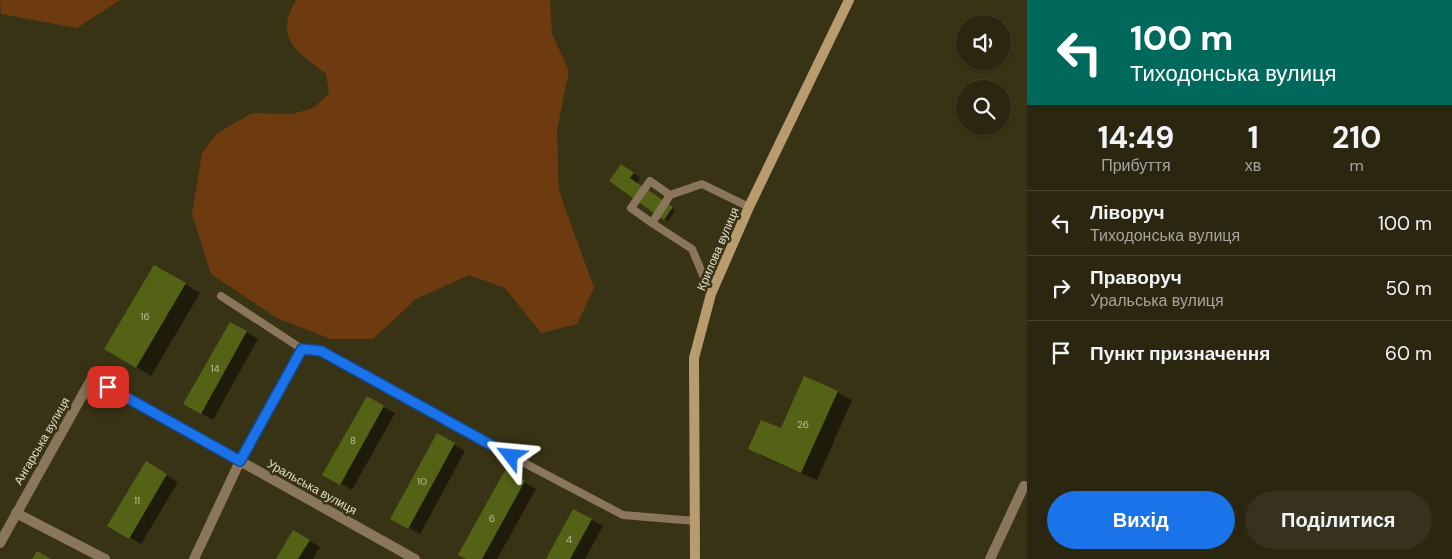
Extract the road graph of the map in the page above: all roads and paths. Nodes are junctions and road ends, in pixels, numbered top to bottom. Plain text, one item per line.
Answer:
1 (849, 0) edge
2 (670, 195) junction
3 (749, 207) junction
4 (652, 223) junction
5 (711, 294) junction
6 (221, 296) dead end
7 (302, 349) junction
8 (92, 378) joint
9 (240, 461) junction
10 (1024, 486) dead end
11 (16, 513) junction
12 (694, 521) junction
13 (0, 543) edge
14 (105, 559) edge
15 (194, 559) edge
16 (415, 559) edge
17 (695, 559) edge
18 (990, 559) edge

1 - 3 main road, Крилова вулиця
2 - 3 lane
2 - 4 lane
2 - 4 lane
3 - 5 main road, Крилова вулиця
4 - 5 lane
5 - 12 main road, Крилова вулиця
6 - 7 lane
7 - 9 street
7 - 12 lane
8 - 9 street, Уральська вулиця
8 - 11 street, Ангарська вулиця
9 - 15 street
9 - 16 street, Уральська вулиця
10 - 18 street
11 - 13 street, Ангарська вулиця
11 - 14 street
12 - 17 main road, Крилова вулиця

